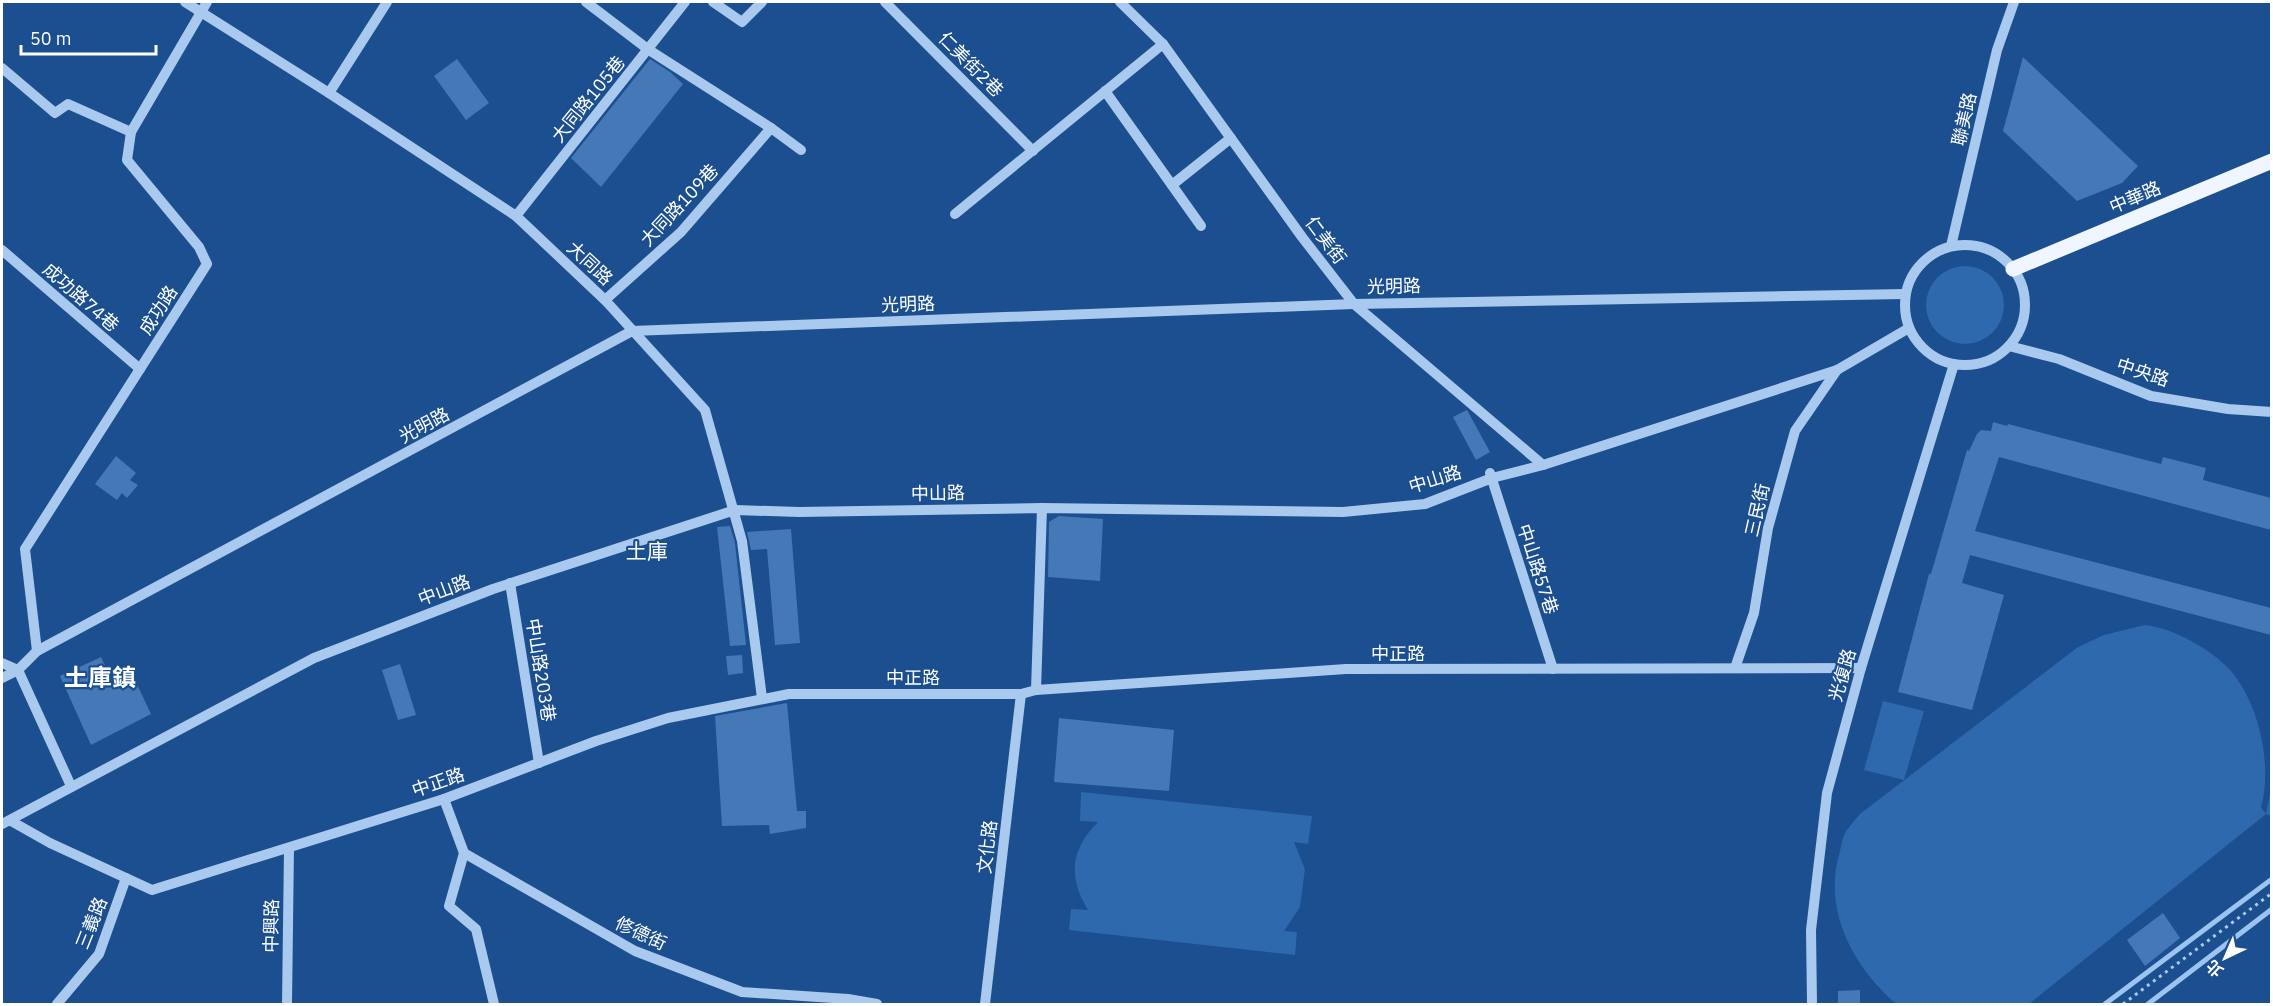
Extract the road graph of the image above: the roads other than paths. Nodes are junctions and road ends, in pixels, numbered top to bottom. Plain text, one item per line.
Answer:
1 (185, 2) edge
2 (387, 2) edge
3 (586, 2) edge
4 (685, 2) edge
5 (713, 2) edge
6 (762, 2) edge
7 (885, 2) edge
8 (1120, 2) edge
9 (2014, 2) edge
10 (204, 6) edge
11 (1163, 44) junction
12 (649, 50) junction
13 (2, 68) edge
14 (1105, 91) junction
15 (329, 93) junction
16 (771, 128) junction
17 (131, 132) junction
18 (1231, 138) junction
19 (801, 150) dead end
20 (1032, 151) junction
21 (2271, 161) edge
22 (1172, 185) junction
23 (955, 214) dead end
24 (516, 216) junction
25 (1202, 226) dead end
26 (1952, 246) junction
27 (2, 250) edge
28 (2013, 269) junction
29 (1905, 294) junction
30 (605, 300) junction
31 (1354, 303) junction
32 (1910, 328) junction
33 (632, 331) junction
34 (2009, 346) junction
35 (1954, 364) junction
36 (140, 369) junction
37 (1837, 370) junction
38 (2271, 412) edge
39 (1543, 465) junction
40 (1491, 476) junction
41 (1042, 508) junction
42 (735, 510) junction
43 (510, 583) junction
44 (37, 651) junction
45 (2, 663) edge
46 (1735, 668) junction
47 (1861, 668) junction
48 (1553, 669) junction
49 (18, 670) junction
50 (2, 678) edge
51 (1036, 690) junction
52 (1022, 694) junction
53 (762, 698) junction
54 (539, 763) junction
55 (71, 786) junction
56 (444, 799) junction
57 (6, 823) edge
58 (289, 848) junction
59 (464, 853) junction
60 (126, 878) junction
61 (57, 1005) edge
62 (287, 1005) edge
63 (494, 1005) edge
64 (877, 1005) edge
65 (985, 1005) edge
66 (1812, 1005) edge

1 - 10 street, 大同路
2 - 15 street
3 - 12 street
4 - 12 street, 大同路105巷
5 - 6 street
7 - 20 street, 仁美街2巷
8 - 11 street, 仁美街
9 - 26 street, 聯美路
10 - 15 street, 大同路
10 - 17 street, 成功路
11 - 14 street
11 - 18 street, 仁美街
12 - 16 street
12 - 24 street, 大同路105巷
13 - 17 street
14 - 20 street
14 - 22 street
15 - 24 street, 大同路
16 - 19 street
16 - 30 street, 大同路109巷
17 - 36 street, 成功路
18 - 22 street
18 - 31 street, 仁美街
20 - 23 street
21 - 28 main road, 中華路
22 - 25 street
24 - 30 street, 大同路
26 - 28 street
26 - 29 street
27 - 36 street, 成功路74巷
28 - 34 street
29 - 31 street, 光明路
29 - 32 street
30 - 33 street, 大同路
31 - 33 street, 光明路
31 - 39 street, 仁美街
32 - 35 street
32 - 37 street, 中山路
33 - 42 street, 大同路
33 - 44 street, 光明路
34 - 35 street
34 - 38 street, 中央路
35 - 47 street, 光復路
36 - 44 street, 成功路
37 - 39 street, 中山路
37 - 46 street, 三民街
39 - 40 street, 中山路
40 - 41 street, 中山路
40 - 48 street, 中山路57巷
41 - 42 street, 中山路
41 - 51 street
42 - 43 street, 中山路
42 - 53 street, 大同路
43 - 54 street, 中山路203巷
43 - 55 street, 中山路
44 - 49 street, 光明路
45 - 49 street
46 - 47 street, 中正路
46 - 48 street, 中正路
47 - 66 street, 光復路
48 - 51 street, 中正路
49 - 50 street, 光明路
49 - 55 street
51 - 52 street, 中正路
52 - 53 street, 中正路
52 - 65 street, 文化路
53 - 54 street, 中正路
54 - 56 street, 中正路
55 - 57 street, 中山路
56 - 58 street, 中正路
56 - 59 street
57 - 60 street, 中正路
58 - 60 street, 中正路
58 - 62 street, 中興路
59 - 63 street
59 - 64 street, 修德街
60 - 61 street, 三義路

